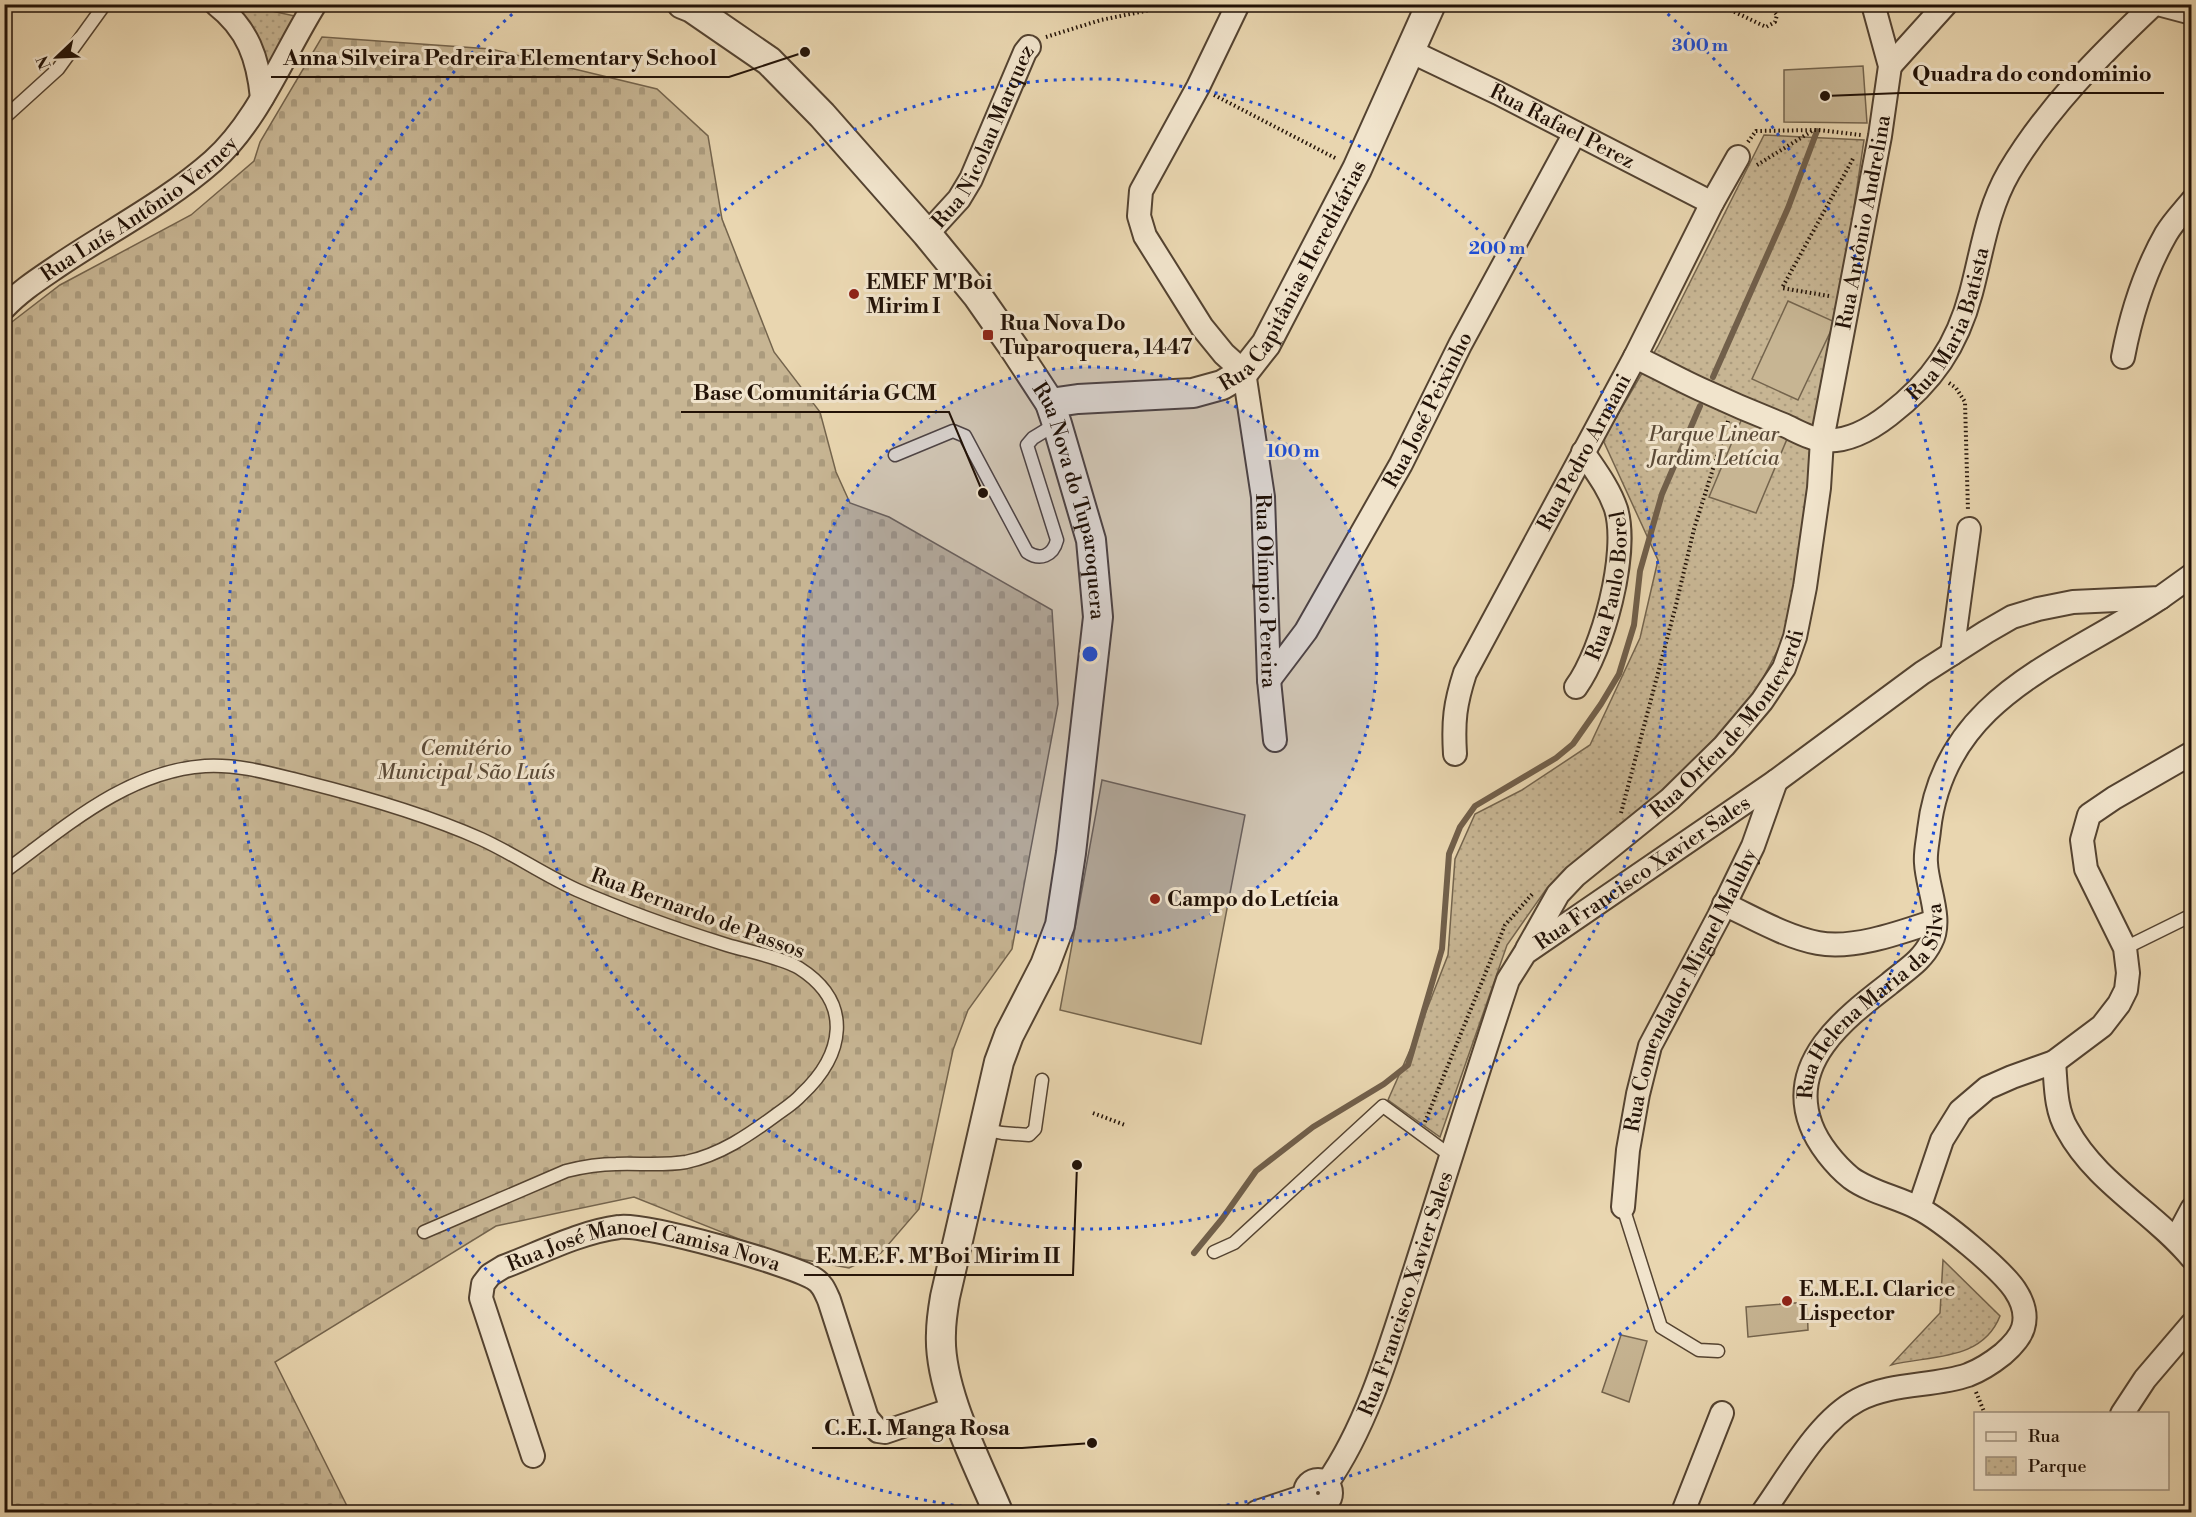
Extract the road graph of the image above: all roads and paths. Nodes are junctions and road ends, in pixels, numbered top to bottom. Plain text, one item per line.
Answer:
1 (105, 4) edge
2 (216, 4) edge
3 (315, 4) edge
4 (682, 4) edge
5 (1179, 4) edge
6 (1238, 4) edge
7 (1431, 4) edge
8 (1718, 4) edge
9 (1768, 4) edge
10 (1873, 4) edge
11 (1946, 4) edge
12 (2156, 4) edge
13 (2192, 13) edge
14 (1029, 47) joint
15 (1410, 51) junction
16 (1890, 66) junction
17 (1198, 87) junction
18 (262, 98) junction
19 (4, 118) edge
20 (1813, 131) junction
21 (1575, 133) junction
22 (1862, 141) dead end
23 (1854, 157) dead end
24 (1736, 162) junction
25 (1357, 170) junction
26 (2192, 201) edge
27 (1712, 203) junction
28 (927, 234) junction
29 (9, 295) edge
30 (1847, 302) junction
31 (1635, 357) junction
32 (2123, 357) dead end
33 (1244, 372) junction
34 (1934, 373) junction
35 (1734, 404) junction
36 (1054, 413) junction
37 (1822, 440) junction
38 (1583, 452) junction
39 (895, 455) dead end
40 (1968, 529) joint
41 (2192, 575) edge
42 (2160, 598) junction
43 (1952, 654) junction
44 (1269, 680) junction
45 (1576, 687) dead end
46 (1275, 740) dead end
47 (2192, 753) edge
48 (1455, 754) dead end
49 (1776, 781) junction
50 (1629, 806) dead end
51 (4, 872) edge
52 (1540, 885) dead end
53 (1724, 904) junction
54 (2192, 915) edge
55 (1935, 921) junction
56 (2125, 948) junction
57 (1525, 953) junction
58 (2054, 1062) junction
59 (1042, 1080) dead end
60 (1093, 1113) dead end
61 (1125, 1125) dead end
62 (984, 1130) junction
63 (1420, 1133) junction
64 (1451, 1156) junction
65 (1623, 1207) joint
66 (1919, 1208) junction
67 (2192, 1209) edge
68 (424, 1232) dead end
69 (2176, 1239) junction
70 (1214, 1252) dead end
71 (2192, 1258) edge
72 (2192, 1324) edge
73 (1718, 1351) dead end
74 (956, 1408) junction
75 (2123, 1412) edge
76 (1722, 1413) dead end
77 (533, 1456) dead end
78 (1314, 1505) edge
79 (998, 1512) edge
80 (1257, 1512) edge
81 (1683, 1512) edge
82 (1763, 1512) edge

1 - 19 lane
2 - 18 street
3 - 18 street, Rua Luís Antônio Verney
4 - 28 street, Rua Nova do Tuparoquera
5 - 14 path, Rua Nicolau Marquez
6 - 17 street
7 - 15 street, Rua Capitânias Hereditárias
8 - 9 path
10 - 16 street, Rua Antônio Andrelina
11 - 16 street
12 - 13 street
12 - 34 street, Rua Maria Batista
14 - 28 street, Rua Nicolau Marquez
15 - 21 street, Rua Rafael Perez
15 - 25 street, Rua Capitânias Hereditárias
16 - 30 street, Rua Antônio Andrelina
17 - 25 path
17 - 33 street
18 - 29 street, Rua Luís Antônio Verney
20 - 22 path
20 - 24 path
20 - 24 path
21 - 27 street, Rua Rafael Perez
21 - 44 street, Rua José Peixinho
23 - 30 path
24 - 27 street, Rua Pedro Armani
25 - 33 street, Rua Capitânias Hereditárias
26 - 32 street
27 - 31 street, Rua Pedro Armani
28 - 36 street, Rua Nova do Tuparoquera
30 - 37 street, Rua Antônio Andrelina
31 - 35 street
31 - 38 street, Rua Pedro Armani
33 - 36 street, Rua Capitânias Hereditárias
33 - 44 street, Rua Olímpio Pereira
34 - 37 street, Rua Maria Batista
34 - 40 path
35 - 37 street
35 - 50 path
36 - 39 lane
36 - 62 street, Rua Nova do Tuparoquera
37 - 57 street, Rua Orfeu de Monteverdi
38 - 45 street, Rua Paulo Borel
38 - 48 street, Rua Pedro Armani
40 - 43 street
41 - 42 street
42 - 43 street, Rua Francisco Xavier Sales
42 - 55 street, Rua Helena Maria da Silva
43 - 49 street, Rua Francisco Xavier Sales
44 - 46 street, Rua Olímpio Pereira
47 - 56 street
49 - 53 street, Rua Comendador Miguel Maluhy
49 - 57 street, Rua Francisco Xavier Sales
51 - 68 lane, Rua Bernardo de Passos
52 - 63 path
53 - 55 street
53 - 65 street, Rua Comendador Miguel Maluhy
54 - 56 lane
55 - 66 street, Rua Helena Maria da Silva
56 - 58 street
57 - 64 street, Rua Francisco Xavier Sales
58 - 66 street
58 - 69 street
59 - 62 lane
60 - 61 path
62 - 74 street, Rua Nova do Tuparoquera
63 - 64 lane
63 - 70 lane
64 - 78 street, Rua Francisco Xavier Sales
65 - 73 lane
66 - 82 street, Rua Helena Maria da Silva
67 - 69 street
69 - 71 street
72 - 75 street
74 - 77 street, Rua José Manoel Camisa Nova
74 - 79 street, Rua Nova do Tuparoquera
76 - 81 street
78 - 80 street

